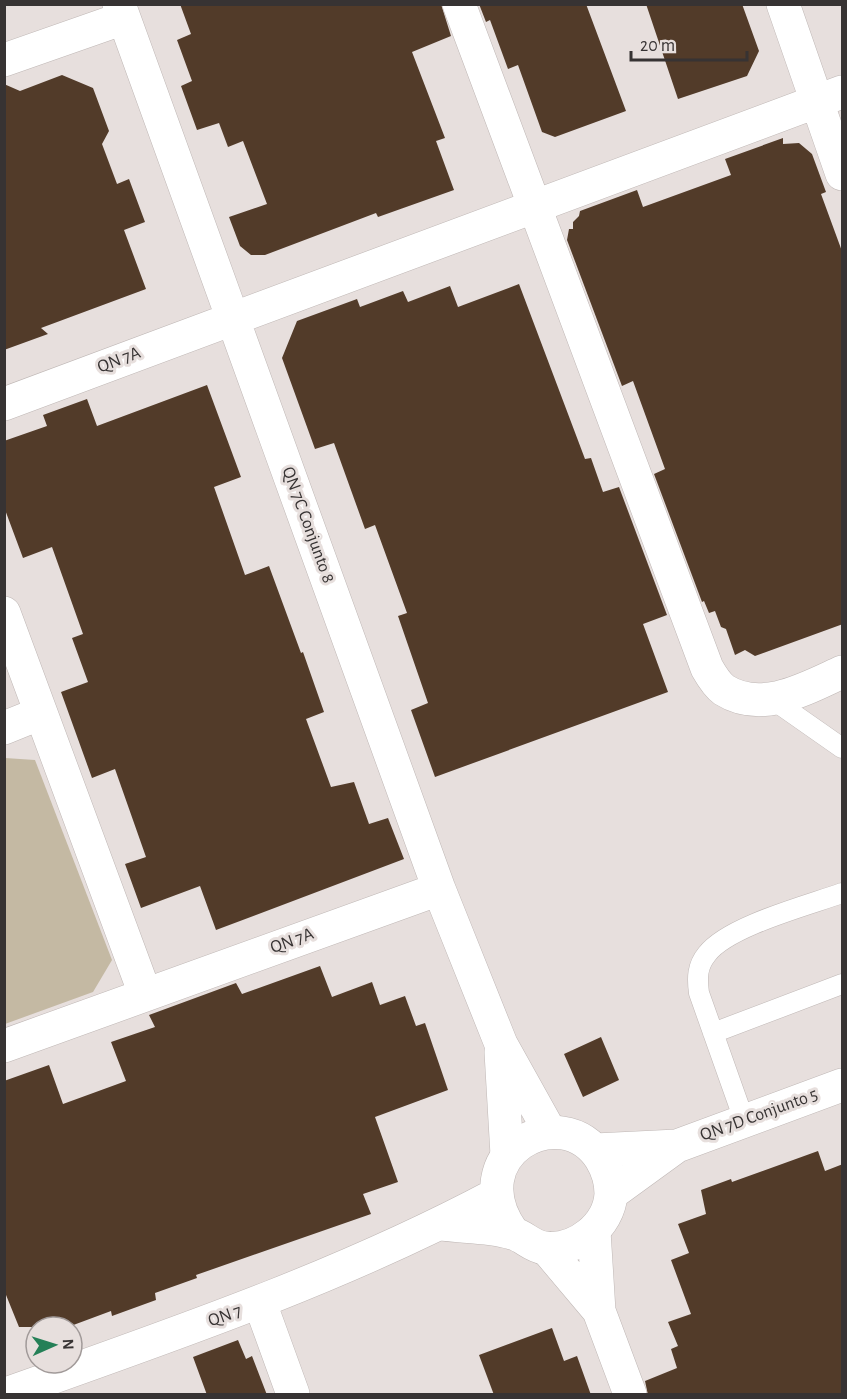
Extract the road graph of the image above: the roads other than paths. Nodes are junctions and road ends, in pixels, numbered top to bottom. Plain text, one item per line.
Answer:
1 (459, 4) edge
2 (783, 4) edge
3 (121, 11) edge
4 (4, 60) edge
5 (829, 97) edge
6 (843, 174) edge
7 (535, 208) junction
8 (233, 317) junction
9 (4, 404) edge
10 (4, 613) edge
11 (843, 672) edge
12 (772, 699) junction
13 (41, 713) junction
14 (4, 728) edge
15 (843, 748) edge
16 (439, 889) junction
17 (843, 893) edge
18 (843, 984) edge
19 (145, 994) junction
20 (713, 1033) junction
21 (501, 1044) junction
22 (4, 1046) edge
23 (843, 1085) edge
24 (744, 1120) junction
25 (550, 1132) junction
26 (677, 1146) junction
27 (595, 1150) junction
28 (507, 1155) junction
29 (611, 1194) junction
30 (495, 1195) junction
31 (440, 1224) junction
32 (594, 1231) junction
33 (513, 1233) junction
34 (546, 1248) junction
35 (260, 1303) junction
36 (599, 1311) junction
37 (6, 1395) edge
38 (293, 1395) edge
39 (630, 1395) edge

1 - 7 street
2 - 5 street
3 - 4 street
3 - 8 street, QN 7C Conjunto 8
5 - 6 street
5 - 7 street, QN 7A
7 - 8 street, QN 7A
7 - 12 street
8 - 9 street, QN 7A
8 - 16 street, QN 7C Conjunto 8
10 - 13 street
11 - 12 street
12 - 15 lane
13 - 14 street
13 - 19 street
16 - 19 street, QN 7A
16 - 21 street, QN 7C Conjunto 8
17 - 20 lane
18 - 20 lane
19 - 22 street, QN 7A
20 - 24 lane
21 - 25 street, QN 7C Conjunto 8
21 - 28 street, QN 7C Conjunto 8
23 - 24 street, QN 7D Conjunto 5
24 - 26 street, QN 7D Conjunto 5
25 - 27 street
25 - 28 street
26 - 27 street, QN 7D Conjunto 5
26 - 29 street, QN 7D Conjunto 5
27 - 29 street
28 - 30 street
29 - 32 street
30 - 31 street, QN 7
30 - 33 street
31 - 33 street
31 - 35 street, QN 7
32 - 34 street
32 - 36 street
33 - 34 street
34 - 36 street
35 - 37 street, QN 7
35 - 38 street
36 - 39 street

